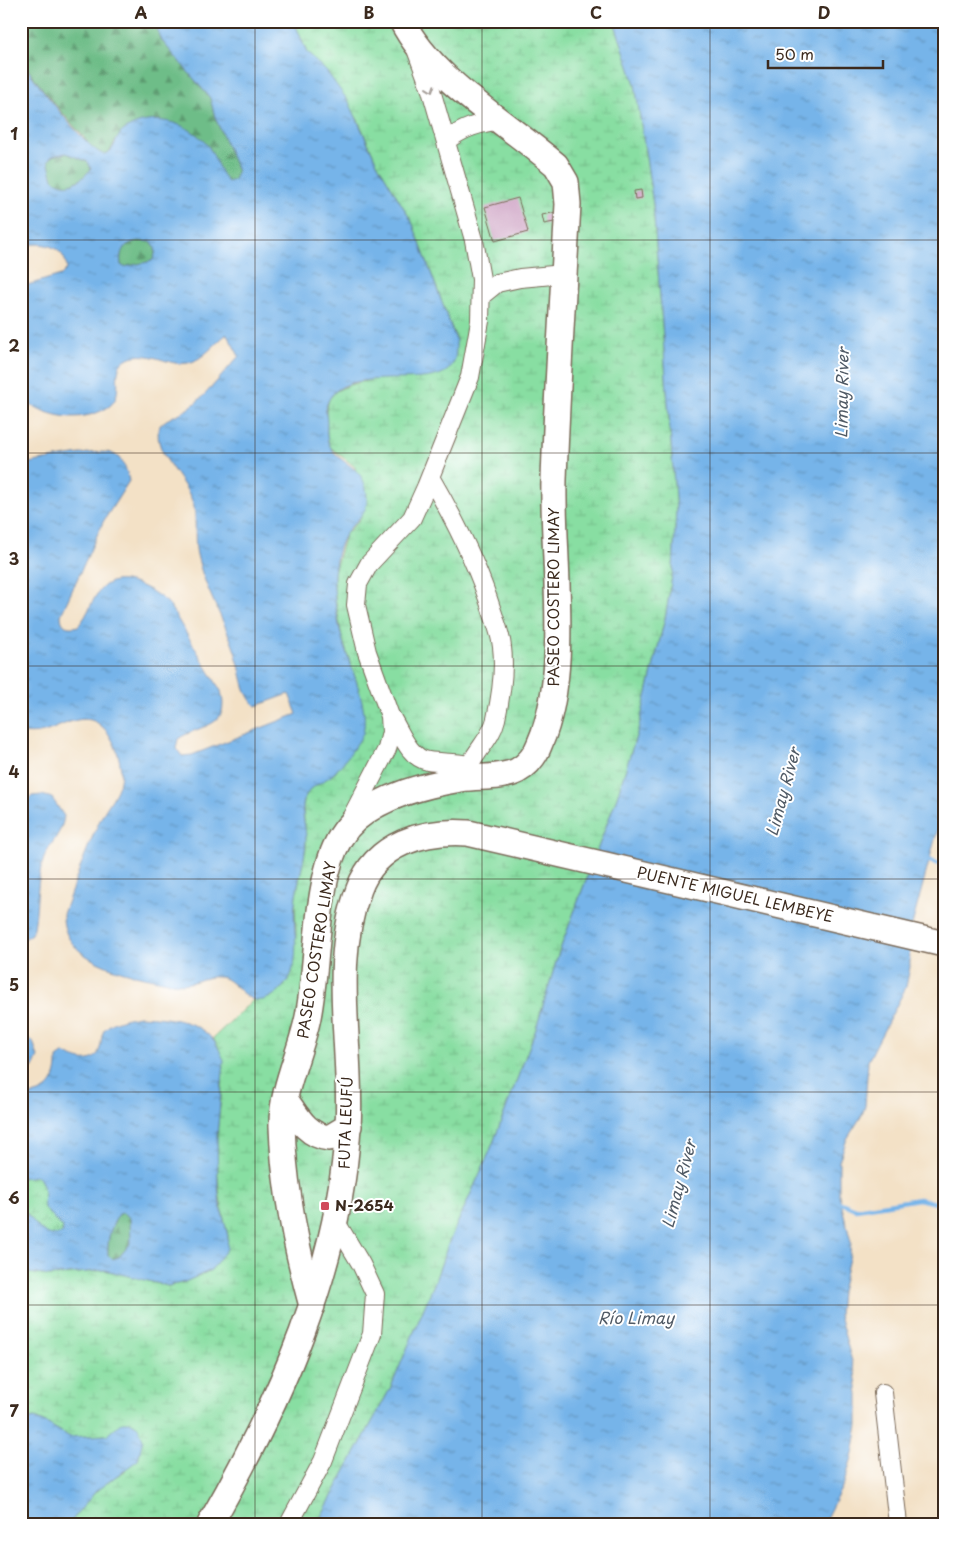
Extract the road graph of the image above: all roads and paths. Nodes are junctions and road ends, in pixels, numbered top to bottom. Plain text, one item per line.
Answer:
1 (402, 21) edge
2 (414, 43) junction
3 (500, 120) junction
4 (446, 141) junction
5 (564, 274) junction
6 (481, 296) junction
7 (430, 477) junction
8 (390, 716) junction
9 (467, 772) junction
10 (345, 829) junction
11 (527, 847) joint
12 (943, 944) edge
13 (286, 1099) junction
14 (349, 1126) junction
15 (336, 1222) junction
16 (312, 1306) junction
17 (883, 1393) dead end
18 (210, 1524) edge
19 (289, 1524) edge
20 (898, 1524) edge

1 - 2 street, PASEO COSTERO LIMAY
2 - 3 street, PASEO COSTERO LIMAY
2 -> 4 street
3 - 4 street
3 - 5 street, PASEO COSTERO LIMAY
4 - 6 street
5 - 6 street
5 - 9 street, PASEO COSTERO LIMAY
6 - 7 street
7 - 8 street
7 - 9 street
8 - 9 street
8 - 10 street
9 - 10 street, PASEO COSTERO LIMAY
10 - 13 street, PASEO COSTERO LIMAY
11 - 12 street, PUENTE MIGUEL LEMBEYE
11 - 14 street, FUTA LEUFÚ
13 - 14 street
13 - 16 street, PASEO COSTERO LIMAY
14 - 15 street, FUTA LEUFÚ
15 - 16 street, FUTA LEUFÚ
15 - 19 street
16 - 18 street, FUTA LEUFÚ
17 - 20 street

